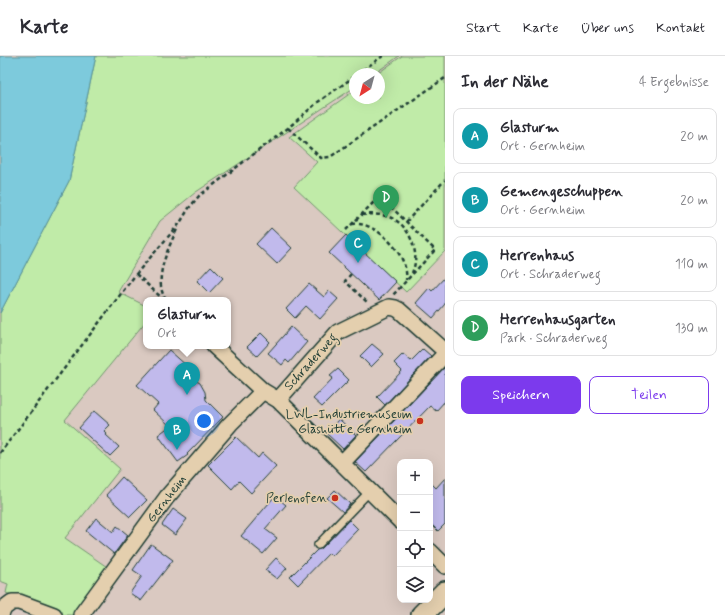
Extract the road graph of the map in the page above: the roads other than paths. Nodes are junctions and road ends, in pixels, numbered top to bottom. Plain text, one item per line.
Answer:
1 (217, 349) edge
2 (445, 353) edge
3 (263, 391) junction
4 (278, 400) junction
5 (342, 463) junction
6 (370, 491) junction
7 (397, 518) edge
8 (318, 545) dead end
9 (433, 554) edge
10 (445, 566) edge
11 (445, 592) edge
12 (1, 615) edge
13 (54, 615) edge
14 (81, 615) edge
15 (422, 615) edge

1 - 3 street
2 - 4 street, Schraderweg
2 - 5 street
3 - 4 street
3 - 14 street, Gernheim
4 - 5 street
5 - 6 street
6 - 7 street
6 - 8 lane
9 - 10 street
11 - 15 street
12 - 13 street

